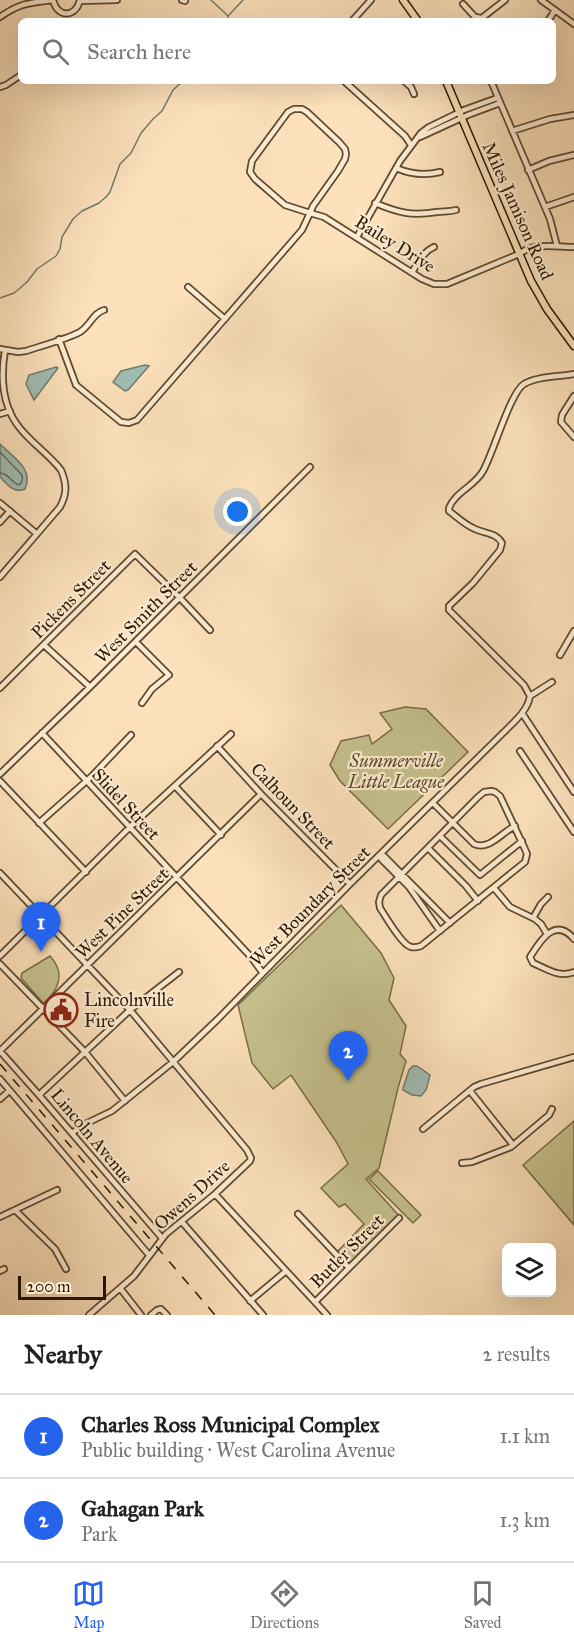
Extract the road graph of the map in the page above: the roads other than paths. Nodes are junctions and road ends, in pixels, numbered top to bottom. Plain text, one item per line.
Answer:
1 (53, 0) edge
2 (117, 0) edge
3 (371, 0) edge
4 (403, 0) edge
5 (505, 0) edge
6 (541, 0) edge
7 (80, 1) edge
8 (463, 4) dead end
9 (555, 10) junction
10 (3, 12) edge
11 (65, 13) junction
12 (0, 17) edge
13 (65, 18) edge
14 (355, 18) edge
15 (416, 18) edge
16 (476, 18) edge
17 (482, 18) edge
18 (550, 18) edge
19 (573, 22) edge
20 (18, 77) edge
21 (347, 84) edge
22 (408, 84) edge
23 (447, 84) edge
24 (492, 84) edge
25 (0, 87) edge
26 (414, 94) dead end
27 (499, 100) junction
28 (461, 115) junction
29 (574, 115) edge
30 (512, 131) junction
31 (413, 142) junction
32 (574, 155) edge
33 (396, 168) junction
34 (528, 170) junction
35 (440, 172) dead end
36 (574, 197) edge
37 (375, 203) junction
38 (544, 207) junction
39 (456, 210) dead end
40 (310, 213) junction
41 (357, 237) junction
42 (557, 246) junction
43 (434, 247) dead end
44 (574, 247) edge
45 (519, 254) junction
46 (412, 273) junction
47 (189, 287) dead end
48 (104, 310) dead end
49 (225, 318) junction
50 (59, 339) junction
51 (574, 346) edge
52 (2, 350) edge
53 (574, 374) edge
54 (574, 396) edge
55 (10, 411) junction
56 (0, 414) edge
57 (574, 436) edge
58 (310, 467) dead end
59 (0, 503) edge
60 (10, 511) junction
61 (0, 522) edge
62 (37, 534) junction
63 (0, 576) edge
64 (180, 598) junction
65 (210, 630) dead end
66 (574, 630) edge
67 (136, 642) junction
68 (45, 645) junction
69 (560, 655) dead end
70 (552, 682) dead end
71 (90, 687) junction
72 (0, 688) edge
73 (530, 696) junction
74 (142, 703) dead end
75 (522, 713) junction
76 (42, 734) junction
77 (231, 734) dead end
78 (131, 735) dead end
79 (217, 746) junction
80 (520, 751) dead end
81 (0, 774) edge
82 (0, 781) edge
83 (86, 781) junction
84 (175, 786) junction
85 (574, 792) edge
86 (261, 794) junction
87 (433, 803) junction
88 (453, 822) junction
89 (39, 823) junction
90 (515, 826) junction
91 (129, 828) junction
92 (574, 832) edge
93 (221, 835) junction
94 (440, 836) junction
95 (522, 842) junction
96 (428, 848) junction
97 (379, 856) junction
98 (86, 872) junction
99 (0, 873) edge
100 (401, 875) junction
101 (176, 879) junction
102 (350, 884) junction
103 (494, 888) junction
104 (548, 897) dead end
105 (477, 901) junction
106 (430, 902) junction
107 (423, 907) junction
108 (40, 916) junction
109 (533, 918) junction
110 (450, 923) junction
111 (440, 931) junction
112 (547, 934) junction
113 (574, 939) edge
114 (0, 956) edge
115 (0, 964) edge
116 (87, 966) junction
117 (179, 972) dead end
118 (262, 972) junction
119 (574, 972) edge
120 (43, 1008) junction
121 (129, 1010) junction
122 (0, 1051) edge
123 (85, 1052) junction
124 (574, 1057) edge
125 (173, 1062) junction
126 (0, 1079) edge
127 (9, 1091) junction
128 (470, 1091) junction
129 (39, 1095) junction
130 (0, 1099) edge
131 (126, 1101) junction
132 (552, 1109) dead end
133 (423, 1129) dead end
134 (72, 1133) junction
135 (513, 1145) junction
136 (462, 1163) dead end
137 (57, 1190) dead end
138 (215, 1194) junction
139 (15, 1210) junction
140 (298, 1214) dead end
141 (0, 1217) edge
142 (399, 1218) dead end
143 (182, 1222) junction
144 (164, 1236) junction
145 (149, 1255) junction
146 (350, 1268) junction
147 (66, 1269) dead end
148 (286, 1271) junction
149 (120, 1288) junction
150 (250, 1301) junction
151 (315, 1302) junction
152 (165, 1313) edge
153 (89, 1315) edge
154 (141, 1315) edge
155 (151, 1315) edge
156 (263, 1315) edge
157 (327, 1315) edge

1 - 10 street
1 - 11 street
2 - 7 street
3 - 14 street
4 - 15 main road
5 - 17 street
6 - 9 street
7 - 11 street
8 - 16 street
9 - 18 street
9 - 19 street
10 - 12 street
11 - 13 street
20 - 25 street
21 - 31 street
22 - 26 street
23 - 28 main road, Miles Jamison Road
24 - 27 street
27 - 28 street
27 - 30 street
28 - 31 street
28 - 45 main road, Miles Jamison Road
29 - 30 street
30 - 34 street
31 - 33 street
32 - 34 street
33 - 35 street
33 - 37 street
34 - 38 street
36 - 38 street
37 - 39 street
37 - 41 street
38 - 42 street
40 - 40 street
40 - 41 street, Bailey Drive
40 - 49 street
41 - 46 street, Bailey Drive
42 - 44 street, Bailey Drive
42 - 45 street, Bailey Drive
43 - 46 street
45 - 46 street, Bailey Drive
45 - 51 main road, Miles Jamison Road
47 - 49 street
48 - 50 street
49 - 50 street
50 - 52 street
52 - 55 street
53 - 73 street
54 - 57 street
55 - 56 street
55 - 62 street
58 - 64 street, West Smith Street
59 - 60 street
60 - 61 street
60 - 62 street
62 - 63 street
64 - 65 street
64 - 67 street, West Smith Street
64 - 68 street, Pickens Street
66 - 69 street
67 - 71 street, West Smith Street
67 - 74 street
68 - 71 street
68 - 72 street, Pickens Street
70 - 73 street
71 - 76 street, West Smith Street
73 - 75 street, West Boundary Street
75 - 85 street
75 - 87 street, West Boundary Street
76 - 81 street, West Smith Street
76 - 83 street, Slidel Street
77 - 79 street
78 - 83 street
79 - 84 street
79 - 86 street, Calhoun Street
80 - 92 street
82 - 89 street
83 - 89 street
83 - 91 street, Slidel Street
84 - 91 street
84 - 93 street
86 - 93 street, West Pine Street
86 - 102 street, Calhoun Street
87 - 88 street
87 - 97 street, West Boundary Street
88 - 90 street
88 - 90 street
88 - 94 street
89 - 98 street
90 - 95 street
91 - 98 street
91 - 101 street, Slidel Street
93 - 101 street, West Pine Street
94 - 95 street
94 - 96 street
95 - 103 street
96 - 100 street
96 - 105 street
97 - 100 street
97 - 102 street, West Boundary Street
98 - 108 street
99 - 108 street, Owens Drive
100 - 106 street
100 - 107 street
100 - 111 street
101 - 116 street, West Pine Street
101 - 118 street, Slidel Street
102 - 118 street, West Boundary Street
103 - 105 street
103 - 109 street
104 - 109 street
105 - 110 street
106 - 107 street
106 - 110 street
107 - 111 street
108 - 114 street
108 - 116 street, Owens Drive
109 - 112 street
110 - 111 street
112 - 113 street
112 - 119 street
115 - 120 street
116 - 120 street, West Pine Street
116 - 121 street, Owens Drive
117 - 121 street
118 - 125 street, West Boundary Street
120 - 122 street, West Pine Street
120 - 123 street
121 - 123 street
121 - 125 street, Owens Drive
122 - 129 street, Lincoln Avenue
123 - 129 street
123 - 131 street
124 - 128 street
125 - 131 street, West Boundary Street
125 - 138 street, Owens Drive
126 - 127 street
127 - 130 street
127 - 145 street
128 - 133 street
128 - 135 street
129 - 134 street, Lincoln Avenue
131 - 134 street, West Boundary Street
132 - 135 street
134 - 144 street, Lincoln Avenue
135 - 136 street
137 - 139 street
138 - 143 street, Owens Drive
138 - 148 street
139 - 141 street
139 - 147 street
140 - 146 street
142 - 146 street, Butler Street
143 - 144 street, Owens Drive
143 - 150 street
144 - 145 street, Owens Drive
145 - 149 street, Owens Drive
146 - 151 street, Butler Street
148 - 150 street
148 - 151 street
149 - 153 street, Owens Drive
149 - 154 street
150 - 156 street
151 - 157 street
152 - 155 street

